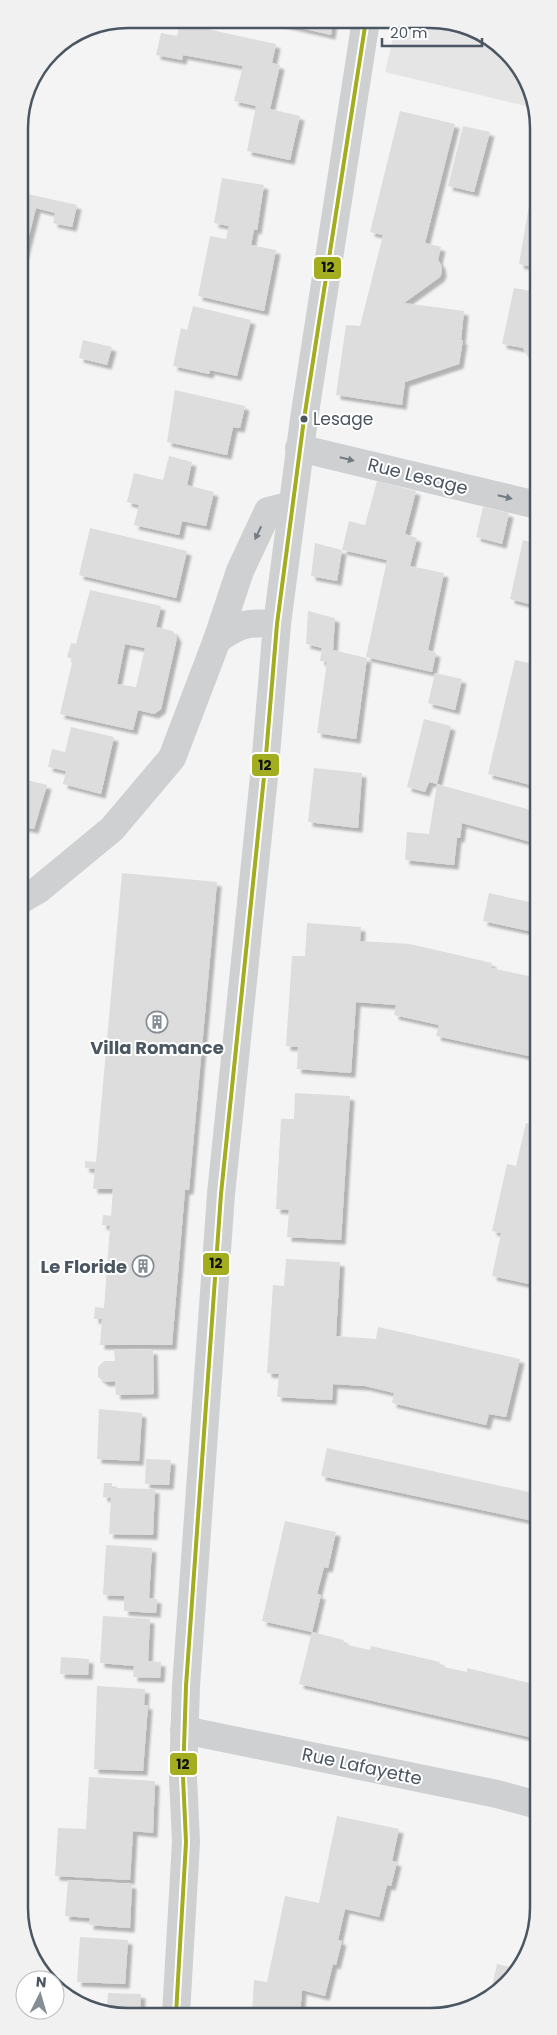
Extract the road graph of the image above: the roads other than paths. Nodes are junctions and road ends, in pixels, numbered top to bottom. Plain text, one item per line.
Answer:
1 (365, 28) edge
2 (299, 448) junction
3 (530, 503) edge
4 (292, 505) junction
5 (277, 624) junction
6 (217, 640) junction
7 (28, 896) edge
8 (184, 1730) junction
9 (529, 1803) edge
10 (176, 2008) edge

1 - 2 street
2 -> 3 street, Rue Lesage
2 - 4 street
4 - 5 street
4 -> 6 street
5 - 6 street
5 - 8 street
6 - 7 street
8 - 9 street, Rue Lafayette
8 - 10 street

